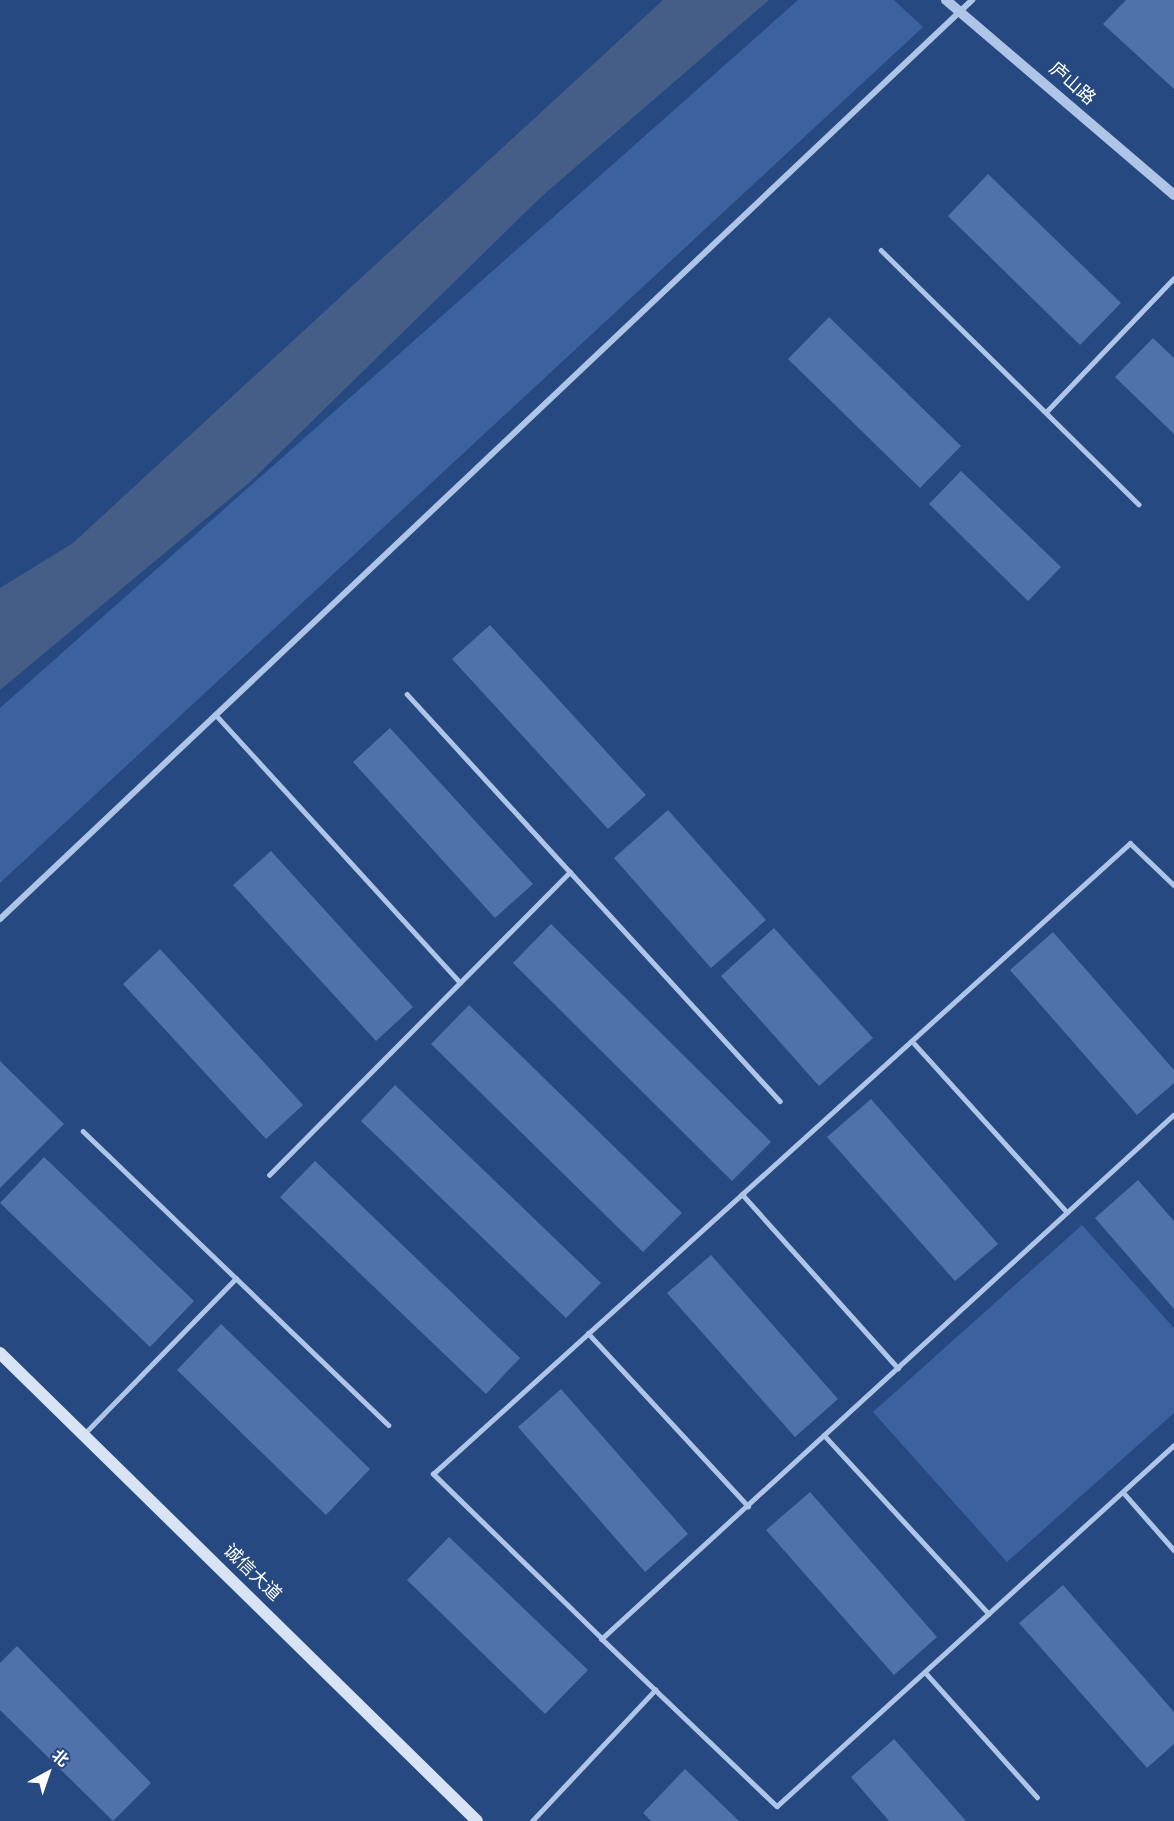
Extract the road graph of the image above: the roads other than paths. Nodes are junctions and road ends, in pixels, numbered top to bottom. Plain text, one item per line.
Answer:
1 (946, 0) edge
2 (972, 0) edge
3 (960, 12) junction
4 (1174, 195) edge
5 (881, 250) dead end
6 (1174, 278) edge
7 (1046, 412) junction
8 (1139, 504) dead end
9 (407, 694) dead end
10 (216, 715) junction
11 (570, 872) junction
12 (1174, 885) edge
13 (0, 919) edge
14 (460, 982) junction
15 (912, 1041) junction
16 (780, 1101) dead end
17 (1174, 1114) edge
18 (83, 1131) dead end
19 (268, 1175) dead end
20 (742, 1194) junction
21 (1068, 1212) junction
22 (236, 1278) junction
23 (588, 1333) junction
24 (0, 1353) edge
25 (898, 1368) junction
26 (388, 1425) dead end
27 (83, 1435) junction
28 (824, 1435) junction
29 (1174, 1445) edge
30 (1123, 1492) junction
31 (747, 1506) junction
32 (1174, 1550) edge
33 (989, 1614) junction
34 (602, 1639) junction
35 (925, 1672) junction
36 (655, 1690) junction
37 (1037, 1797) dead end
38 (477, 1821) edge
39 (532, 1821) edge

1 - 3 street, 庐山路
2 - 3 street
3 - 4 street, 庐山路
3 - 10 street
5 - 7 lane
6 - 7 lane
7 - 8 lane
9 - 11 lane
10 - 13 street
10 - 14 lane
11 - 14 lane
11 - 16 lane
12 - 15 lane
14 - 19 lane
15 - 20 lane
15 - 21 lane
17 - 21 lane
18 - 22 lane
20 - 23 lane
20 - 25 lane
21 - 25 lane
22 - 26 lane
22 - 27 lane
23 - 31 lane
23 - 34 lane
24 - 27 main road, 诚信大道
25 - 28 lane
27 - 38 main road, 诚信大道
28 - 31 lane
28 - 33 lane
29 - 30 lane
30 - 32 lane
30 - 33 lane
31 - 34 lane
33 - 35 lane
34 - 36 lane
35 - 36 lane
35 - 37 lane
36 - 39 lane

